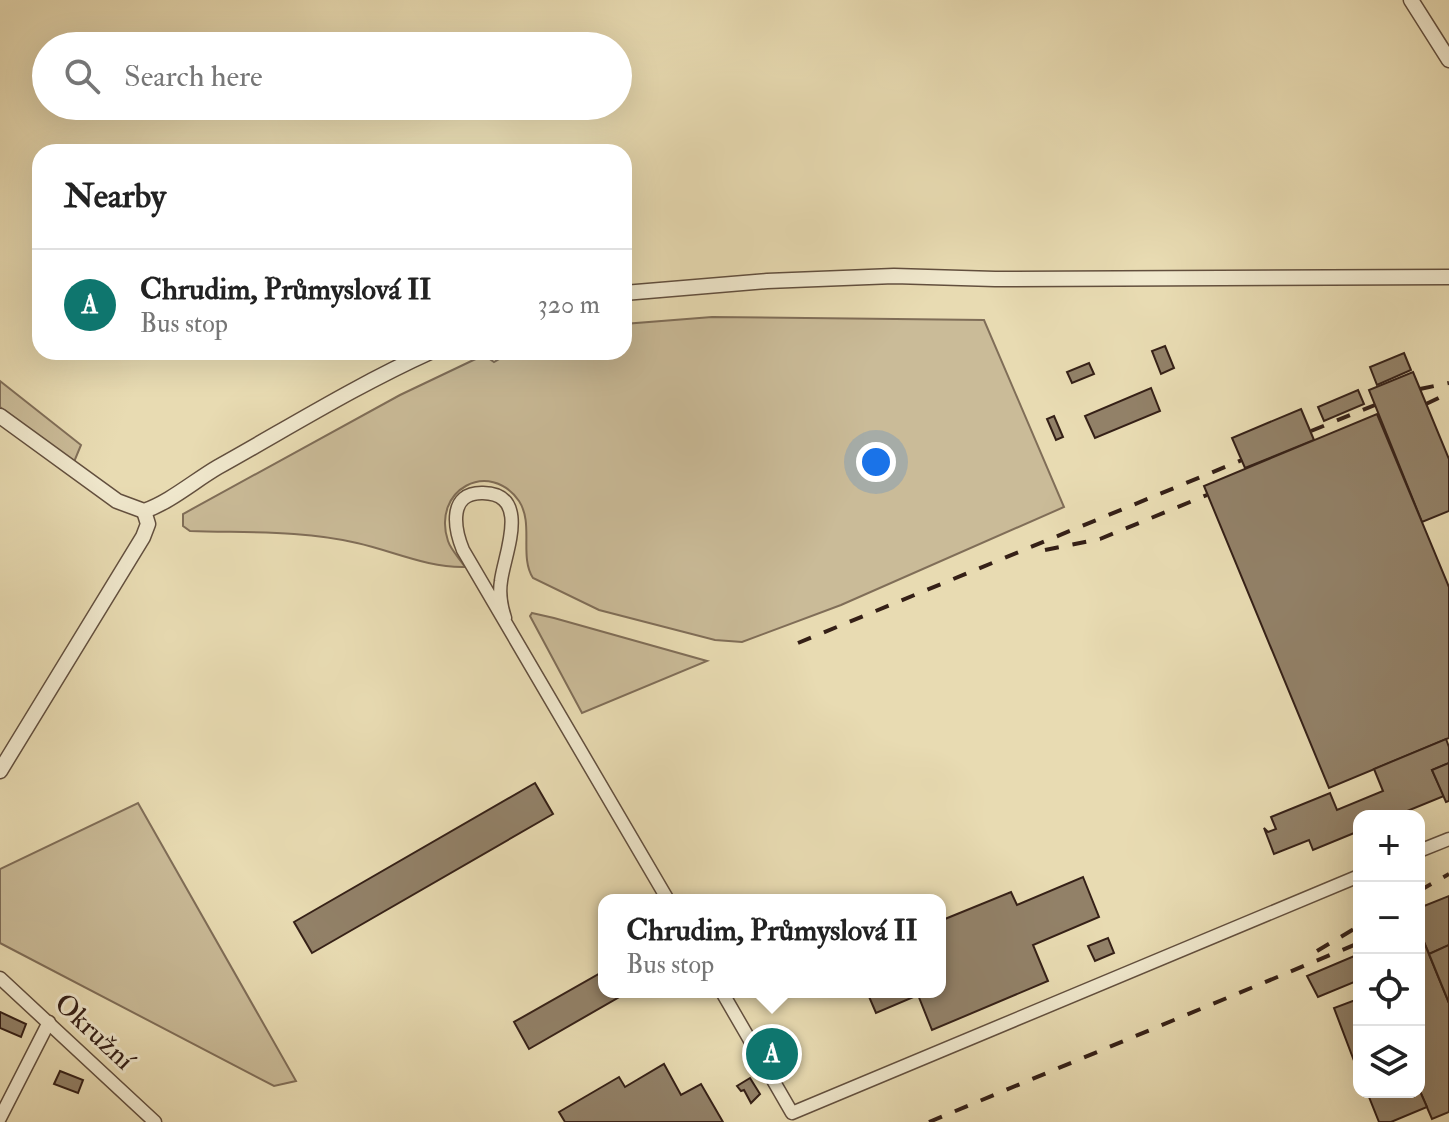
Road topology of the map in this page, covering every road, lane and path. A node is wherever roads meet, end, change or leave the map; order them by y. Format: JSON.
{"nodes":[{"id":1,"x":1411,"y":0,"type":"edge"},
{"id":2,"x":1449,"y":60,"type":"edge"},
{"id":3,"x":1449,"y":277,"type":"edge"},
{"id":4,"x":632,"y":292,"type":"edge"},
{"id":5,"x":413,"y":360,"type":"edge"},
{"id":6,"x":0,"y":416,"type":"edge"},
{"id":7,"x":144,"y":511,"type":"junction"},
{"id":8,"x":505,"y":618,"type":"junction"},
{"id":9,"x":0,"y":771,"type":"edge"},
{"id":10,"x":1449,"y":839,"type":"edge"},
{"id":11,"x":1425,"y":849,"type":"edge"},
{"id":12,"x":1353,"y":879,"type":"edge"},
{"id":13,"x":665,"y":894,"type":"edge"},
{"id":14,"x":0,"y":978,"type":"edge"},
{"id":15,"x":725,"y":998,"type":"edge"},
{"id":16,"x":49,"y":1022,"type":"junction"},
{"id":17,"x":0,"y":1118,"type":"edge"},
{"id":18,"x":795,"y":1118,"type":"edge"},
{"id":19,"x":155,"y":1122,"type":"edge"}],
"edges":[{"from":1,"to":2,"type":"street"},
{"from":3,"to":4,"type":"street"},
{"from":5,"to":7,"type":"street"},
{"from":6,"to":7,"type":"street"},
{"from":7,"to":9,"type":"street"},
{"from":8,"to":8,"type":"street"},
{"from":8,"to":13,"type":"street"},
{"from":10,"to":11,"type":"street"},
{"from":12,"to":18,"type":"street"},
{"from":14,"to":16,"type":"street","name":"Okružní"},
{"from":15,"to":18,"type":"street"},
{"from":16,"to":17,"type":"street"},
{"from":16,"to":19,"type":"street","name":"Okružní"}]}
